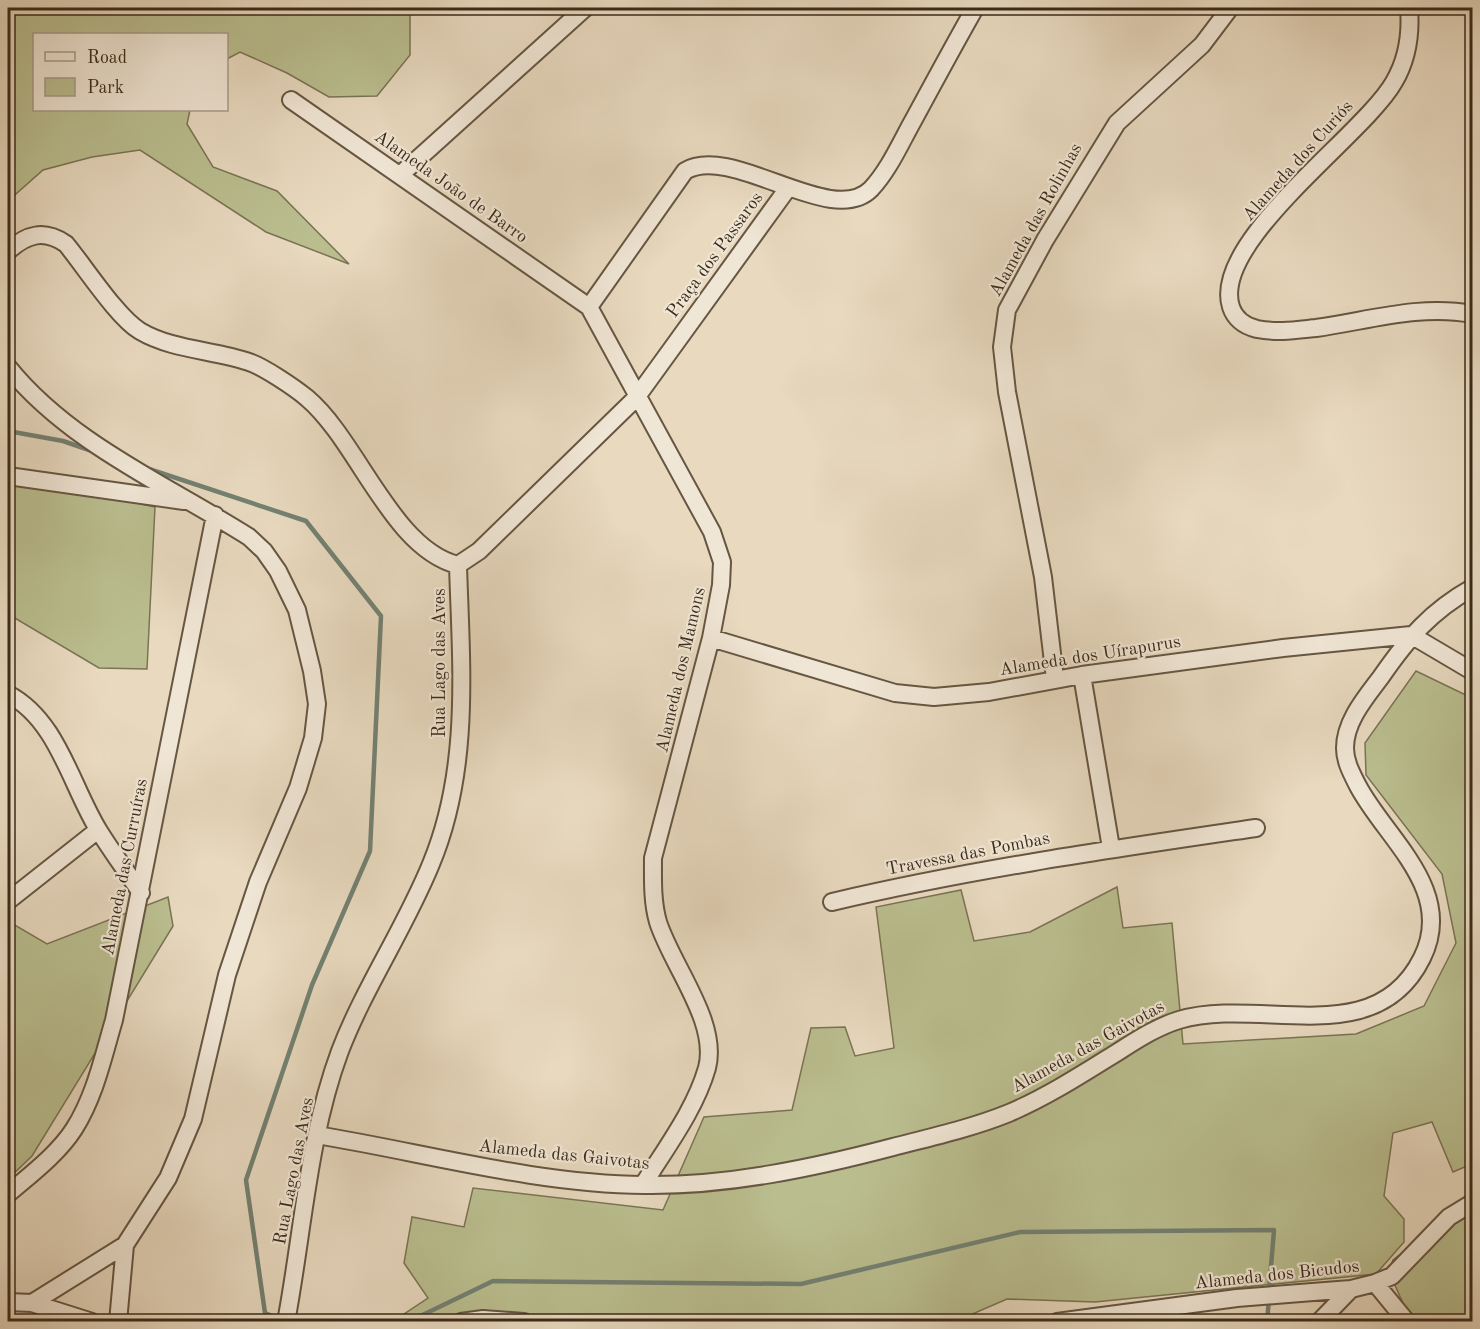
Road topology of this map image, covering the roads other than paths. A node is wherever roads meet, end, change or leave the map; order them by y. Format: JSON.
{"nodes":[{"id":1,"x":585,"y":8,"type":"edge"},
{"id":2,"x":975,"y":8,"type":"edge"},
{"id":3,"x":1230,"y":8,"type":"edge"},
{"id":4,"x":1409,"y":8,"type":"edge"},
{"id":5,"x":291,"y":100,"type":"dead end"},
{"id":6,"x":400,"y":175,"type":"junction"},
{"id":7,"x":788,"y":188,"type":"junction"},
{"id":8,"x":8,"y":251,"type":"edge"},
{"id":9,"x":589,"y":307,"type":"junction"},
{"id":10,"x":1473,"y":314,"type":"edge"},
{"id":11,"x":8,"y":367,"type":"edge"},
{"id":12,"x":636,"y":398,"type":"junction"},
{"id":13,"x":8,"y":476,"type":"edge"},
{"id":14,"x":191,"y":502,"type":"junction"},
{"id":15,"x":215,"y":515,"type":"junction"},
{"id":16,"x":459,"y":565,"type":"junction"},
{"id":17,"x":1473,"y":588,"type":"edge"},
{"id":18,"x":1411,"y":635,"type":"junction"},
{"id":19,"x":711,"y":638,"type":"junction"},
{"id":20,"x":1473,"y":671,"type":"edge"},
{"id":21,"x":1082,"y":675,"type":"junction"},
{"id":22,"x":1055,"y":679,"type":"junction"},
{"id":23,"x":8,"y":694,"type":"edge"},
{"id":24,"x":1256,"y":828,"type":"dead end"},
{"id":25,"x":98,"y":830,"type":"junction"},
{"id":26,"x":1111,"y":848,"type":"junction"},
{"id":27,"x":141,"y":893,"type":"junction"},
{"id":28,"x":8,"y":901,"type":"edge"},
{"id":29,"x":832,"y":902,"type":"dead end"},
{"id":30,"x":317,"y":1135,"type":"junction"},
{"id":31,"x":643,"y":1185,"type":"junction"},
{"id":32,"x":8,"y":1194,"type":"edge"},
{"id":33,"x":1473,"y":1203,"type":"edge"},
{"id":34,"x":124,"y":1245,"type":"junction"},
{"id":35,"x":1375,"y":1283,"type":"junction"},
{"id":36,"x":1351,"y":1288,"type":"junction"},
{"id":37,"x":8,"y":1302,"type":"edge"},
{"id":38,"x":32,"y":1303,"type":"junction"},
{"id":39,"x":92,"y":1322,"type":"edge"},
{"id":40,"x":118,"y":1322,"type":"edge"},
{"id":41,"x":286,"y":1322,"type":"edge"},
{"id":42,"x":461,"y":1322,"type":"edge"},
{"id":43,"x":524,"y":1322,"type":"edge"},
{"id":44,"x":1057,"y":1322,"type":"edge"},
{"id":45,"x":1319,"y":1322,"type":"edge"},
{"id":46,"x":1407,"y":1322,"type":"edge"}],
"edges":[{"from":1,"to":6,"type":"street"},
{"from":2,"to":7,"type":"street"},
{"from":3,"to":22,"type":"street","name":"Alameda das Rolinhas"},
{"from":4,"to":10,"type":"street","name":"Alameda dos Curiós"},
{"from":5,"to":6,"type":"street","name":"Alameda João de Barro"},
{"from":6,"to":9,"type":"street","name":"Alameda João de Barro"},
{"from":7,"to":9,"type":"street","name":"Praça dos Passaros"},
{"from":7,"to":12,"type":"street","name":"Praça dos Passaros"},
{"from":8,"to":16,"type":"street","name":"Rua Lago das Aves"},
{"from":9,"to":12,"type":"street"},
{"from":11,"to":14,"type":"street"},
{"from":12,"to":16,"type":"street"},
{"from":12,"to":19,"type":"street","name":"Alameda dos Mamons"},
{"from":13,"to":14,"type":"street"},
{"from":14,"to":15,"type":"street"},
{"from":15,"to":27,"type":"street","name":"Alameda das Curruíras"},
{"from":15,"to":34,"type":"street"},
{"from":16,"to":30,"type":"street","name":"Rua Lago das Aves"},
{"from":17,"to":18,"type":"street","name":"Alameda das Gaivotas"},
{"from":18,"to":20,"type":"street"},
{"from":18,"to":21,"type":"street","name":"Alameda dos Uírapurus"},
{"from":18,"to":31,"type":"street","name":"Alameda das Gaivotas"},
{"from":19,"to":22,"type":"street","name":"Alameda dos Uírapurus"},
{"from":19,"to":31,"type":"street","name":"Alameda dos Mamons"},
{"from":21,"to":22,"type":"street","name":"Alameda dos Uírapurus"},
{"from":21,"to":26,"type":"street"},
{"from":23,"to":25,"type":"street"},
{"from":24,"to":26,"type":"street","name":"Travessa das Pombas"},
{"from":25,"to":27,"type":"street"},
{"from":25,"to":28,"type":"street"},
{"from":26,"to":29,"type":"street","name":"Travessa das Pombas"},
{"from":27,"to":32,"type":"street","name":"Alameda das Curruíras"},
{"from":30,"to":31,"type":"street","name":"Alameda das Gaivotas"},
{"from":30,"to":41,"type":"street","name":"Rua Lago das Aves"},
{"from":33,"to":35,"type":"street","name":"Alameda dos Bicudos"},
{"from":34,"to":38,"type":"street"},
{"from":34,"to":40,"type":"street"},
{"from":35,"to":36,"type":"street","name":"Alameda dos Bicudos"},
{"from":35,"to":46,"type":"street"},
{"from":36,"to":44,"type":"street","name":"Alameda dos Bicudos"},
{"from":36,"to":45,"type":"street"},
{"from":37,"to":38,"type":"street"},
{"from":38,"to":39,"type":"street"},
{"from":42,"to":43,"type":"street"}]}
